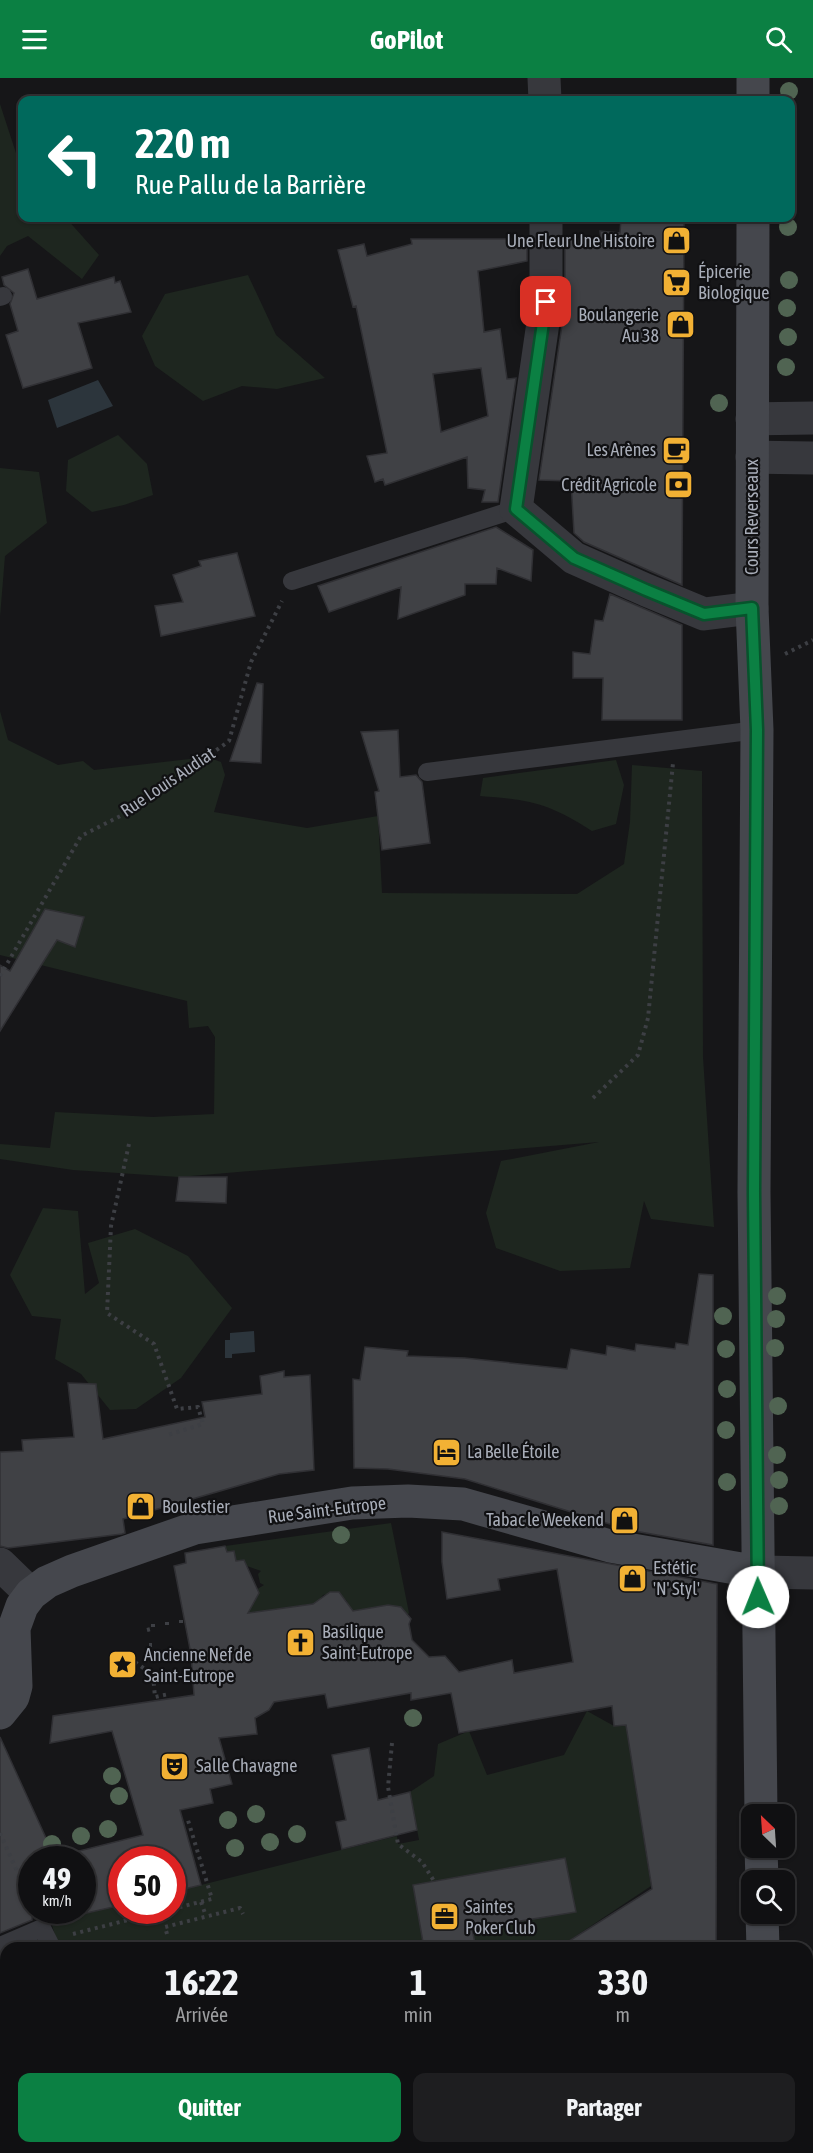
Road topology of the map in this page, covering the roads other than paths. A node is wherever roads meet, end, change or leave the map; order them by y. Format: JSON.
{"nodes":[{"id":1,"x":544,"y":78,"type":"edge"},
{"id":2,"x":753,"y":78,"type":"edge"},
{"id":3,"x":545,"y":96,"type":"edge"},
{"id":4,"x":753,"y":96,"type":"edge"},
{"id":5,"x":546,"y":222,"type":"edge"},
{"id":6,"x":753,"y":222,"type":"edge"},
{"id":7,"x":813,"y":418,"type":"edge"},
{"id":8,"x":752,"y":419,"type":"junction"},
{"id":9,"x":752,"y":457,"type":"junction"},
{"id":10,"x":813,"y":458,"type":"edge"},
{"id":11,"x":516,"y":509,"type":"junction"},
{"id":12,"x":292,"y":581,"type":"road end"},
{"id":13,"x":752,"y":608,"type":"junction"},
{"id":14,"x":757,"y":730,"type":"junction"},
{"id":15,"x":427,"y":772,"type":"dead end"},
{"id":16,"x":0,"y":1564,"type":"edge"},
{"id":17,"x":758,"y":1572,"type":"junction"},
{"id":18,"x":813,"y":1574,"type":"edge"},
{"id":19,"x":31,"y":1594,"type":"junction"},
{"id":20,"x":0,"y":1713,"type":"edge"},
{"id":21,"x":761,"y":1804,"type":"edge"},
{"id":22,"x":762,"y":1924,"type":"edge"},
{"id":23,"x":9,"y":1942,"type":"edge"},
{"id":24,"x":49,"y":1942,"type":"edge"},
{"id":25,"x":763,"y":1942,"type":"edge"}],
"edges":[{"from":1,"to":3,"type":"street"},
{"from":2,"to":4,"type":"main road"},
{"from":5,"to":11,"type":"street"},
{"from":6,"to":8,"type":"main road","name":"Cours Reverseaux"},
{"from":7,"to":8,"type":"street"},
{"from":8,"to":9,"type":"main road","name":"Cours Reverseaux"},
{"from":9,"to":10,"type":"street"},
{"from":9,"to":13,"type":"main road","name":"Cours Reverseaux"},
{"from":11,"to":12,"type":"lane"},
{"from":11,"to":13,"type":"street"},
{"from":13,"to":14,"type":"main road","name":"Cours Reverseaux"},
{"from":14,"to":15,"type":"lane"},
{"from":14,"to":17,"type":"main road","name":"Cours Reverseaux"},
{"from":16,"to":19,"type":"street"},
{"from":17,"to":18,"type":"street"},
{"from":17,"to":19,"type":"main road","name":"Rue Saint-Eutrope"},
{"from":17,"to":21,"type":"main road","name":"Cours Reverseaux"},
{"from":19,"to":20,"type":"main road","name":"Rue Saint-Eutrope"},
{"from":22,"to":25,"type":"main road"},
{"from":23,"to":24,"type":"lane"}]}
